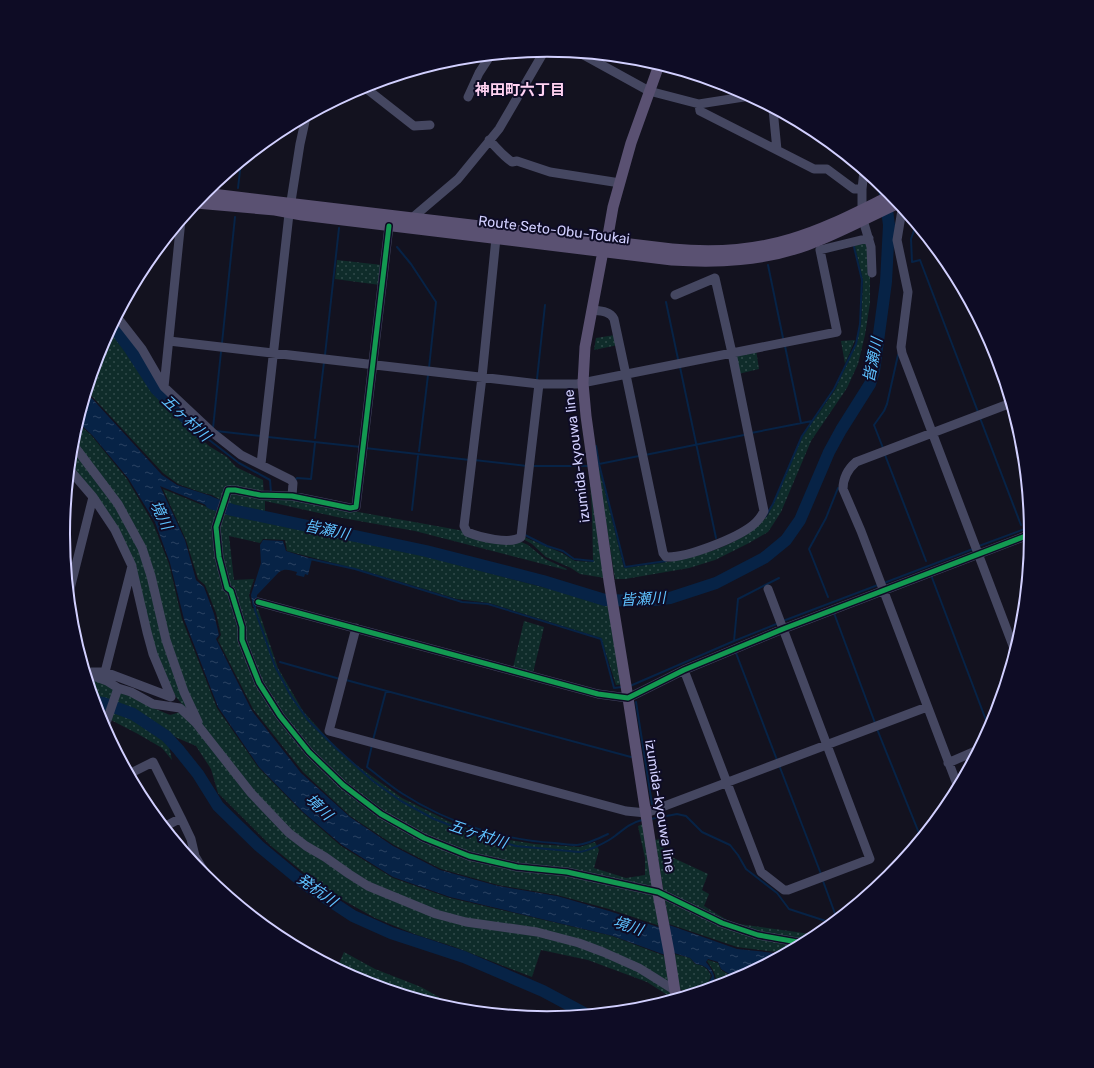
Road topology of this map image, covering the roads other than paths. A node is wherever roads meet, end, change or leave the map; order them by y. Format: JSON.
{"nodes":[{"id":1,"x":541,"y":57,"type":"edge"},
{"id":2,"x":592,"y":59,"type":"edge"},
{"id":3,"x":487,"y":61,"type":"edge"},
{"id":4,"x":657,"y":70,"type":"edge"},
{"id":5,"x":649,"y":90,"type":"junction"},
{"id":6,"x":369,"y":91,"type":"edge"},
{"id":7,"x":468,"y":97,"type":"dead end"},
{"id":8,"x":740,"y":98,"type":"edge"},
{"id":9,"x":699,"y":104,"type":"junction"},
{"id":10,"x":774,"y":114,"type":"edge"},
{"id":11,"x":305,"y":124,"type":"edge"},
{"id":12,"x":430,"y":125,"type":"dead end"},
{"id":13,"x":489,"y":140,"type":"junction"},
{"id":14,"x":777,"y":150,"type":"junction"},
{"id":15,"x":863,"y":176,"type":"edge"},
{"id":16,"x":620,"y":183,"type":"junction"},
{"id":17,"x":862,"y":189,"type":"junction"},
{"id":18,"x":212,"y":195,"type":"edge"},
{"id":19,"x":886,"y":199,"type":"edge"},
{"id":20,"x":203,"y":204,"type":"edge"},
{"id":21,"x":892,"y":205,"type":"edge"},
{"id":22,"x":290,"y":209,"type":"junction"},
{"id":23,"x":864,"y":214,"type":"junction"},
{"id":24,"x":901,"y":214,"type":"edge"},
{"id":25,"x":411,"y":219,"type":"junction"},
{"id":26,"x":389,"y":226,"type":"junction"},
{"id":27,"x":181,"y":228,"type":"edge"},
{"id":28,"x":496,"y":238,"type":"junction"},
{"id":29,"x":869,"y":238,"type":"junction"},
{"id":30,"x":605,"y":246,"type":"junction"},
{"id":31,"x":872,"y":273,"type":"dead end"},
{"id":32,"x":675,"y":295,"type":"dead end"},
{"id":33,"x":592,"y":310,"type":"junction"},
{"id":34,"x":120,"y":321,"type":"edge"},
{"id":35,"x":169,"y":341,"type":"junction"},
{"id":36,"x":274,"y":353,"type":"junction"},
{"id":37,"x":732,"y":353,"type":"junction"},
{"id":38,"x":373,"y":365,"type":"junction"},
{"id":39,"x":626,"y":375,"type":"junction"},
{"id":40,"x":482,"y":378,"type":"junction"},
{"id":41,"x":583,"y":383,"type":"junction"},
{"id":42,"x":539,"y":384,"type":"junction"},
{"id":43,"x":164,"y":387,"type":"junction"},
{"id":44,"x":1006,"y":405,"type":"edge"},
{"id":45,"x":931,"y":433,"type":"junction"},
{"id":46,"x":78,"y":450,"type":"edge"},
{"id":47,"x":261,"y":464,"type":"junction"},
{"id":48,"x":74,"y":473,"type":"edge"},
{"id":49,"x":292,"y":496,"type":"junction"},
{"id":50,"x":93,"y":497,"type":"junction"},
{"id":51,"x":1024,"y":536,"type":"edge"},
{"id":52,"x":976,"y":550,"type":"junction"},
{"id":53,"x":132,"y":566,"type":"junction"},
{"id":54,"x":72,"y":579,"type":"edge"},
{"id":55,"x":882,"y":586,"type":"junction"},
{"id":56,"x":768,"y":589,"type":"dead end"},
{"id":57,"x":258,"y":602,"type":"dead end"},
{"id":58,"x":781,"y":624,"type":"junction"},
{"id":59,"x":356,"y":628,"type":"junction"},
{"id":60,"x":1012,"y":642,"type":"edge"},
{"id":61,"x":684,"y":670,"type":"junction"},
{"id":62,"x":105,"y":672,"type":"junction"},
{"id":63,"x":91,"y":673,"type":"edge"},
{"id":64,"x":91,"y":675,"type":"edge"},
{"id":65,"x":118,"y":688,"type":"junction"},
{"id":66,"x":171,"y":696,"type":"junction"},
{"id":67,"x":628,"y":696,"type":"junction"},
{"id":68,"x":927,"y":707,"type":"junction"},
{"id":69,"x":180,"y":708,"type":"junction"},
{"id":70,"x":108,"y":720,"type":"edge"},
{"id":71,"x":202,"y":731,"type":"junction"},
{"id":72,"x":827,"y":744,"type":"junction"},
{"id":73,"x":971,"y":753,"type":"edge"},
{"id":74,"x":948,"y":763,"type":"junction"},
{"id":75,"x":134,"y":772,"type":"edge"},
{"id":76,"x":955,"y":781,"type":"edge"},
{"id":77,"x":727,"y":782,"type":"junction"},
{"id":78,"x":646,"y":814,"type":"junction"},
{"id":79,"x":181,"y":818,"type":"junction"},
{"id":80,"x":169,"y":824,"type":"edge"},
{"id":81,"x":197,"y":858,"type":"edge"},
{"id":82,"x":659,"y":895,"type":"junction"},
{"id":83,"x":794,"y":941,"type":"edge"},
{"id":84,"x":676,"y":993,"type":"edge"},
{"id":85,"x":674,"y":994,"type":"edge"}],
"edges":[{"from":1,"to":13,"type":"street"},
{"from":2,"to":5,"type":"street"},
{"from":3,"to":7,"type":"street"},
{"from":4,"to":5,"type":"main road","name":"izumida-kyouwa line"},
{"from":5,"to":9,"type":"street"},
{"from":5,"to":16,"type":"main road","name":"izumida-kyouwa line"},
{"from":6,"to":12,"type":"street"},
{"from":8,"to":9,"type":"street"},
{"from":9,"to":14,"type":"street"},
{"from":10,"to":14,"type":"street"},
{"from":11,"to":22,"type":"street"},
{"from":13,"to":16,"type":"street"},
{"from":13,"to":25,"type":"street"},
{"from":14,"to":17,"type":"street"},
{"from":15,"to":17,"type":"street"},
{"from":16,"to":30,"type":"main road","name":"izumida-kyouwa line"},
{"from":17,"to":23,"type":"street"},
{"from":18,"to":22,"type":"main road","name":"Route Seto-Obu-Toukai"},
{"from":19,"to":23,"type":"main road","name":"Route Seto-Obu-Toukai"},
{"from":20,"to":22,"type":"main road","name":"Route Seto-Obu-Toukai"},
{"from":21,"to":23,"type":"main road","name":"Route Seto-Obu-Toukai"},
{"from":22,"to":25,"type":"main road","name":"Route Seto-Obu-Toukai"},
{"from":22,"to":26,"type":"main road","name":"Route Seto-Obu-Toukai"},
{"from":22,"to":36,"type":"street"},
{"from":23,"to":29,"type":"street"},
{"from":23,"to":30,"type":"main road","name":"Route Seto-Obu-Toukai"},
{"from":24,"to":45,"type":"street"},
{"from":25,"to":30,"type":"main road","name":"Route Seto-Obu-Toukai"},
{"from":26,"to":28,"type":"main road","name":"Route Seto-Obu-Toukai"},
{"from":26,"to":38,"type":"street"},
{"from":27,"to":35,"type":"street"},
{"from":28,"to":30,"type":"main road","name":"Route Seto-Obu-Toukai"},
{"from":28,"to":40,"type":"street"},
{"from":29,"to":31,"type":"street"},
{"from":29,"to":37,"type":"street"},
{"from":30,"to":33,"type":"main road","name":"izumida-kyouwa line"},
{"from":32,"to":37,"type":"street"},
{"from":33,"to":39,"type":"street"},
{"from":33,"to":41,"type":"main road","name":"izumida-kyouwa line"},
{"from":34,"to":43,"type":"street"},
{"from":35,"to":36,"type":"street"},
{"from":35,"to":43,"type":"street"},
{"from":36,"to":38,"type":"street"},
{"from":36,"to":47,"type":"street"},
{"from":37,"to":39,"type":"street"},
{"from":37,"to":39,"type":"street"},
{"from":38,"to":40,"type":"street"},
{"from":38,"to":49,"type":"street"},
{"from":39,"to":41,"type":"street"},
{"from":40,"to":42,"type":"street"},
{"from":40,"to":42,"type":"street"},
{"from":41,"to":42,"type":"street"},
{"from":41,"to":67,"type":"main road","name":"izumida-kyouwa line"},
{"from":43,"to":47,"type":"street"},
{"from":44,"to":45,"type":"street"},
{"from":45,"to":52,"type":"street"},
{"from":45,"to":55,"type":"street"},
{"from":46,"to":71,"type":"street"},
{"from":47,"to":49,"type":"street"},
{"from":48,"to":50,"type":"street"},
{"from":49,"to":82,"type":"street"},
{"from":50,"to":53,"type":"street"},
{"from":50,"to":54,"type":"street"},
{"from":51,"to":52,"type":"street"},
{"from":52,"to":55,"type":"street"},
{"from":52,"to":60,"type":"street"},
{"from":53,"to":62,"type":"street"},
{"from":53,"to":66,"type":"street"},
{"from":55,"to":58,"type":"street"},
{"from":55,"to":68,"type":"street"},
{"from":56,"to":58,"type":"street"},
{"from":57,"to":59,"type":"street"},
{"from":58,"to":61,"type":"street"},
{"from":58,"to":72,"type":"street"},
{"from":59,"to":67,"type":"street"},
{"from":59,"to":78,"type":"street"},
{"from":61,"to":67,"type":"street"},
{"from":61,"to":77,"type":"street"},
{"from":62,"to":63,"type":"street"},
{"from":62,"to":66,"type":"street"},
{"from":64,"to":65,"type":"street"},
{"from":65,"to":69,"type":"street"},
{"from":65,"to":70,"type":"street"},
{"from":66,"to":69,"type":"street"},
{"from":67,"to":78,"type":"main road","name":"izumida-kyouwa line"},
{"from":68,"to":72,"type":"street"},
{"from":68,"to":74,"type":"street"},
{"from":69,"to":71,"type":"street"},
{"from":71,"to":85,"type":"street"},
{"from":72,"to":77,"type":"street"},
{"from":72,"to":77,"type":"street"},
{"from":73,"to":74,"type":"street"},
{"from":74,"to":76,"type":"street"},
{"from":75,"to":79,"type":"street"},
{"from":77,"to":78,"type":"street"},
{"from":78,"to":82,"type":"main road","name":"izumida-kyouwa line"},
{"from":79,"to":80,"type":"street"},
{"from":79,"to":81,"type":"street"},
{"from":82,"to":83,"type":"street"},
{"from":82,"to":84,"type":"main road","name":"izumida-kyouwa line"}]}
